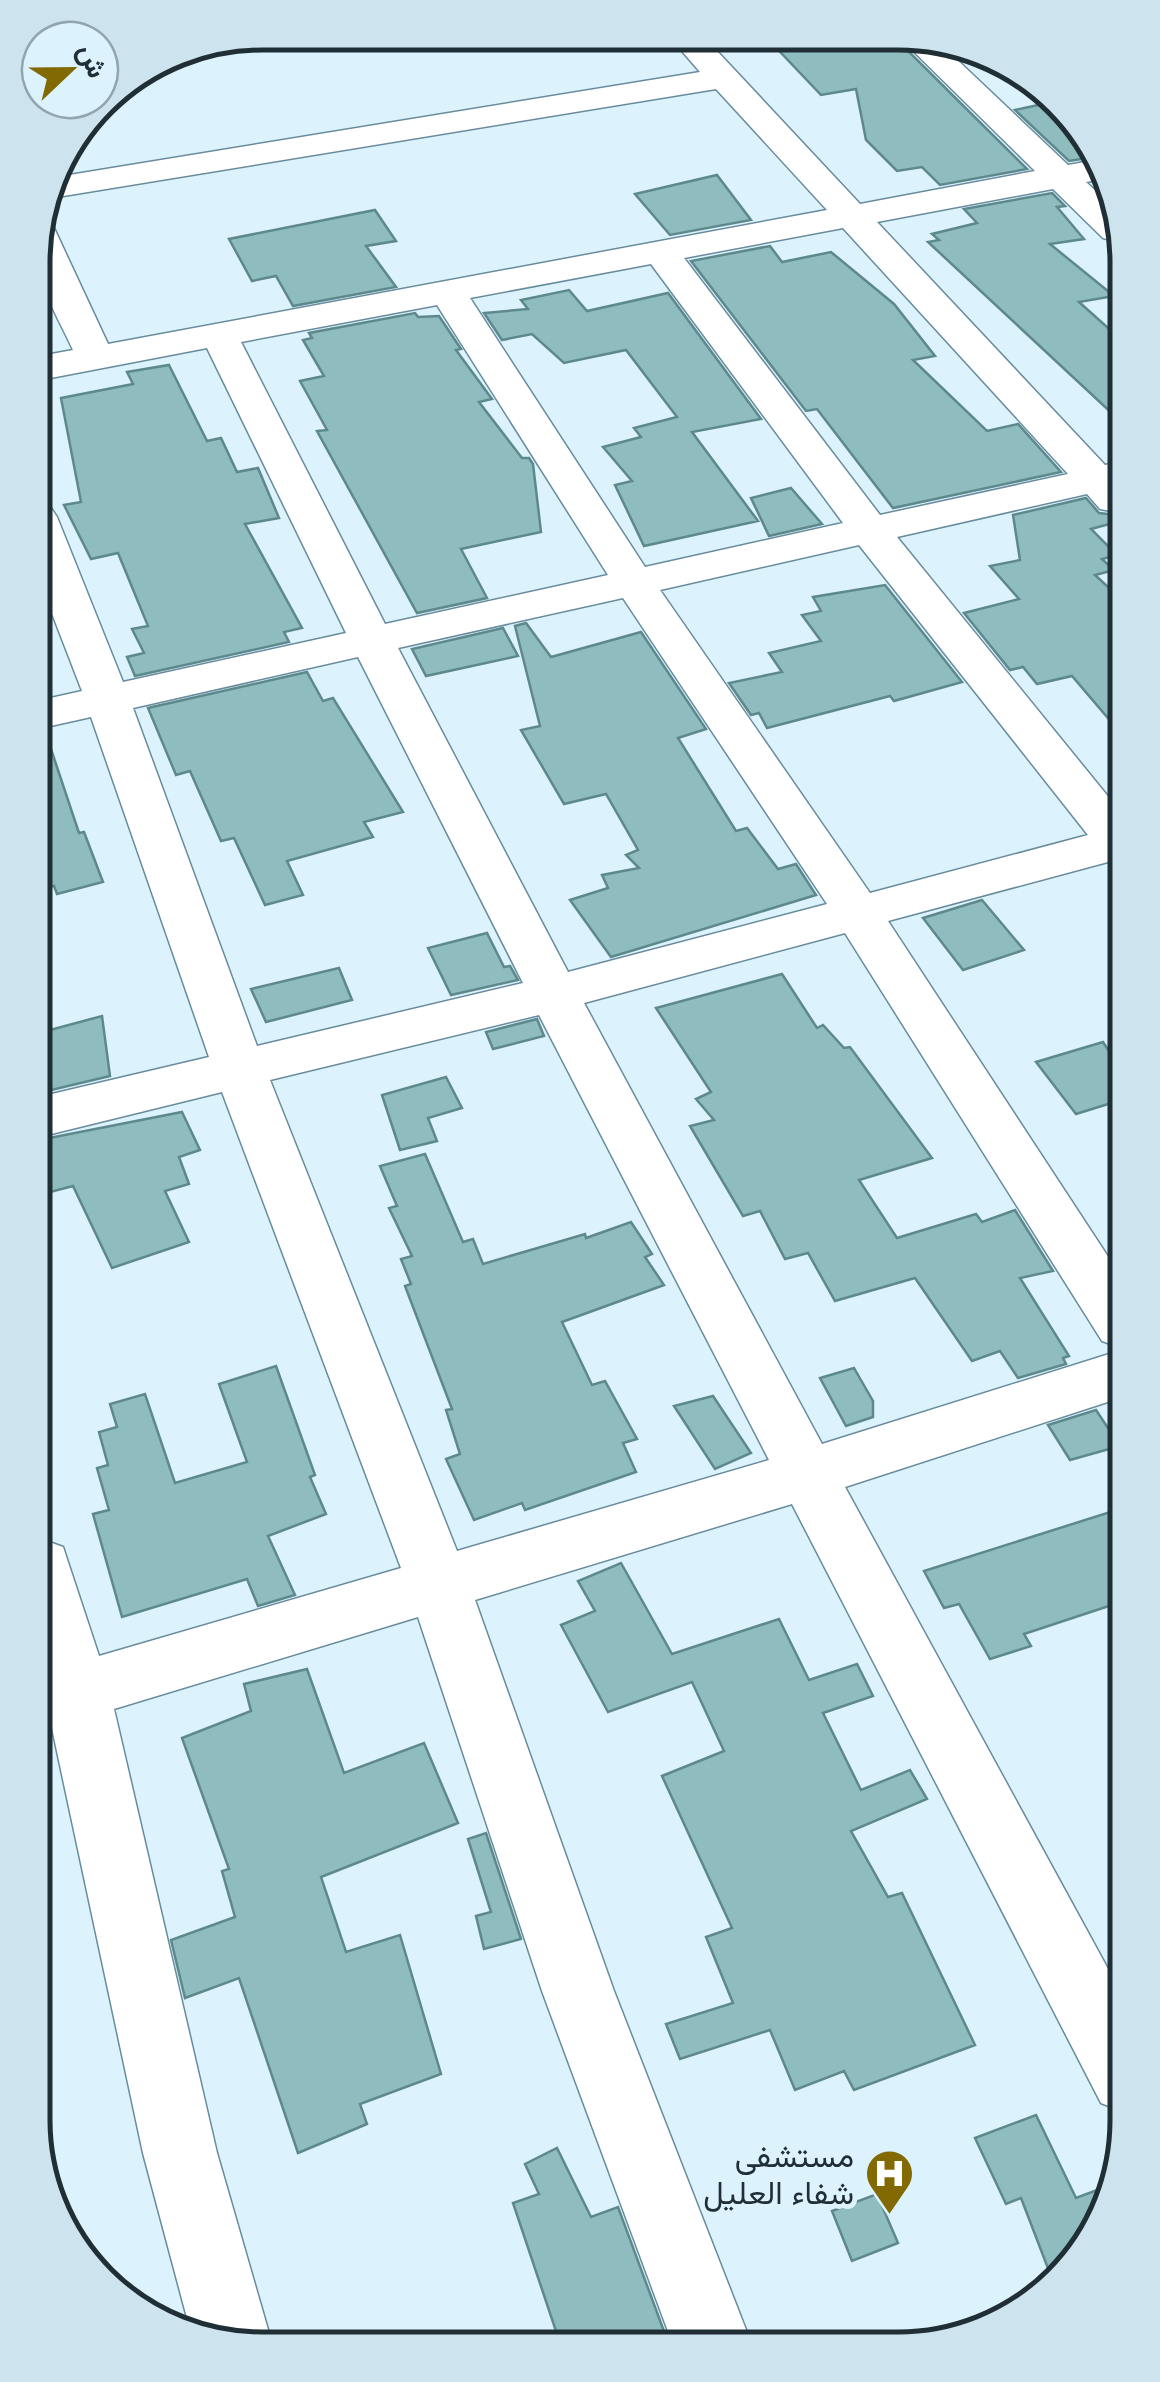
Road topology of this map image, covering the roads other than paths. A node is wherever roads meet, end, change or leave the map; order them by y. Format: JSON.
{"nodes":[{"id":1,"x":698,"y":50,"type":"edge"},
{"id":2,"x":932,"y":53,"type":"edge"},
{"id":3,"x":723,"y":78,"type":"junction"},
{"id":4,"x":1089,"y":171,"type":"edge"},
{"id":5,"x":1060,"y":176,"type":"junction"},
{"id":6,"x":64,"y":186,"type":"edge"},
{"id":7,"x":853,"y":216,"type":"junction"},
{"id":8,"x":1106,"y":220,"type":"edge"},
{"id":9,"x":661,"y":253,"type":"junction"},
{"id":10,"x":50,"y":259,"type":"edge"},
{"id":11,"x":448,"y":292,"type":"junction"},
{"id":12,"x":219,"y":335,"type":"junction"},
{"id":13,"x":95,"y":358,"type":"junction"},
{"id":14,"x":50,"y":366,"type":"edge"},
{"id":15,"x":1110,"y":486,"type":"edge"},
{"id":16,"x":872,"y":532,"type":"junction"},
{"id":17,"x":50,"y":552,"type":"edge"},
{"id":18,"x":634,"y":583,"type":"junction"},
{"id":19,"x":370,"y":642,"type":"junction"},
{"id":20,"x":108,"y":698,"type":"junction"},
{"id":21,"x":50,"y":712,"type":"edge"},
{"id":22,"x":1110,"y":831,"type":"edge"},
{"id":23,"x":1110,"y":844,"type":"edge"},
{"id":24,"x":858,"y":913,"type":"junction"},
{"id":25,"x":550,"y":994,"type":"junction"},
{"id":26,"x":239,"y":1068,"type":"junction"},
{"id":27,"x":50,"y":1114,"type":"edge"},
{"id":28,"x":1110,"y":1306,"type":"edge"},
{"id":29,"x":1110,"y":1378,"type":"edge"},
{"id":30,"x":808,"y":1474,"type":"junction"},
{"id":31,"x":438,"y":1583,"type":"junction"},
{"id":32,"x":50,"y":1628,"type":"edge"},
{"id":33,"x":60,"y":1696,"type":"edge"},
{"id":34,"x":1110,"y":2047,"type":"edge"},
{"id":35,"x":229,"y":2329,"type":"edge"},
{"id":36,"x":708,"y":2332,"type":"edge"}],
"edges":[{"from":1,"to":3,"type":"street"},
{"from":2,"to":5,"type":"street"},
{"from":3,"to":6,"type":"street"},
{"from":3,"to":7,"type":"street"},
{"from":4,"to":5,"type":"street"},
{"from":5,"to":7,"type":"street"},
{"from":5,"to":8,"type":"street"},
{"from":7,"to":9,"type":"street"},
{"from":7,"to":15,"type":"street"},
{"from":9,"to":11,"type":"street"},
{"from":9,"to":16,"type":"street"},
{"from":10,"to":13,"type":"street"},
{"from":11,"to":12,"type":"street"},
{"from":11,"to":18,"type":"street"},
{"from":12,"to":13,"type":"street"},
{"from":12,"to":19,"type":"street"},
{"from":13,"to":14,"type":"street"},
{"from":15,"to":16,"type":"street"},
{"from":16,"to":18,"type":"street"},
{"from":16,"to":22,"type":"street"},
{"from":17,"to":20,"type":"street"},
{"from":18,"to":19,"type":"street"},
{"from":18,"to":24,"type":"street"},
{"from":19,"to":20,"type":"street"},
{"from":19,"to":25,"type":"street"},
{"from":20,"to":21,"type":"street"},
{"from":20,"to":26,"type":"street"},
{"from":23,"to":24,"type":"street"},
{"from":24,"to":25,"type":"street"},
{"from":24,"to":28,"type":"street"},
{"from":25,"to":26,"type":"street"},
{"from":25,"to":30,"type":"street"},
{"from":26,"to":27,"type":"street"},
{"from":26,"to":31,"type":"street"},
{"from":29,"to":30,"type":"street"},
{"from":30,"to":31,"type":"street"},
{"from":30,"to":34,"type":"street"},
{"from":31,"to":33,"type":"street"},
{"from":31,"to":36,"type":"street"},
{"from":32,"to":33,"type":"street"},
{"from":33,"to":35,"type":"street"}]}
